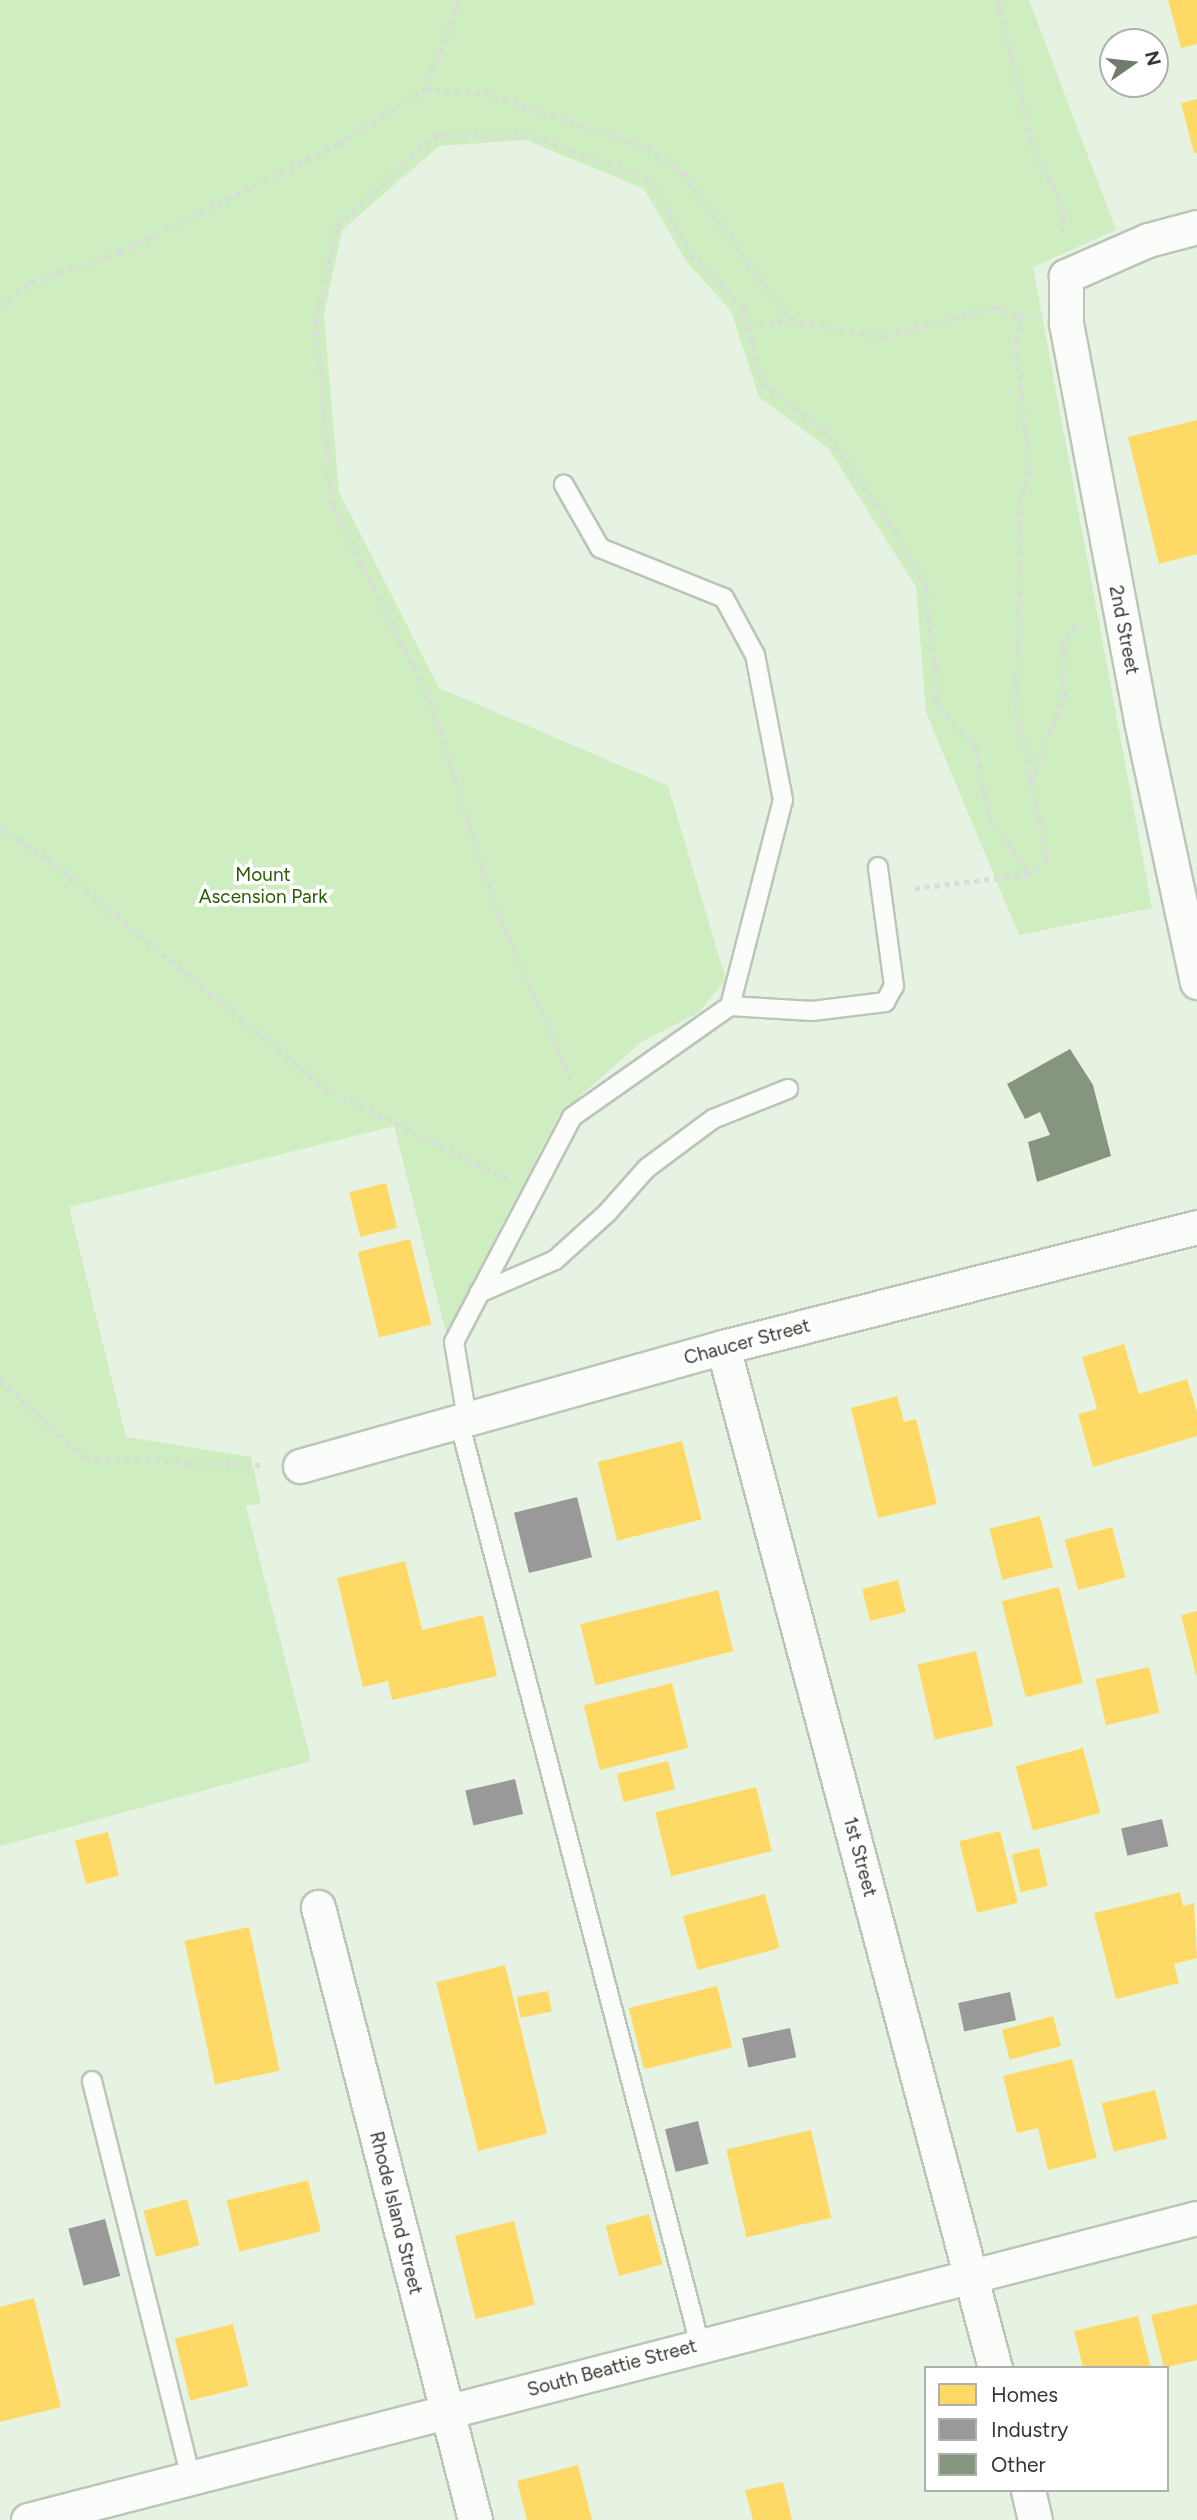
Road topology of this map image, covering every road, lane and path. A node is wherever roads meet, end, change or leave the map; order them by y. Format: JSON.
{"nodes":[{"id":1,"x":460,"y":0,"type":"edge"},
{"id":2,"x":999,"y":0,"type":"edge"},
{"id":3,"x":425,"y":90,"type":"junction"},
{"id":4,"x":1197,"y":227,"type":"edge"},
{"id":5,"x":1066,"y":276,"type":"junction"},
{"id":6,"x":0,"y":306,"type":"edge"},
{"id":7,"x":1021,"y":317,"type":"junction"},
{"id":8,"x":790,"y":320,"type":"junction"},
{"id":9,"x":750,"y":326,"type":"dead end"},
{"id":10,"x":564,"y":485,"type":"dead end"},
{"id":11,"x":1121,"y":617,"type":"junction"},
{"id":12,"x":1030,"y":784,"type":"junction"},
{"id":13,"x":0,"y":829,"type":"edge"},
{"id":14,"x":878,"y":867,"type":"dead end"},
{"id":15,"x":1029,"y":875,"type":"dead end"},
{"id":16,"x":1197,"y":982,"type":"edge"},
{"id":17,"x":730,"y":1006,"type":"junction"},
{"id":18,"x":788,"y":1089,"type":"dead end"},
{"id":19,"x":533,"y":1192,"type":"junction"},
{"id":20,"x":1197,"y":1227,"type":"edge"},
{"id":21,"x":480,"y":1293,"type":"junction"},
{"id":22,"x":723,"y":1347,"type":"junction"},
{"id":23,"x":0,"y":1380,"type":"edge"},
{"id":24,"x":463,"y":1420,"type":"junction"},
{"id":25,"x":300,"y":1466,"type":"joint"},
{"id":26,"x":318,"y":1907,"type":"dead end"},
{"id":27,"x":92,"y":2081,"type":"dead end"},
{"id":28,"x":1197,"y":2218,"type":"edge"},
{"id":29,"x":971,"y":2274,"type":"junction"},
{"id":30,"x":699,"y":2345,"type":"junction"},
{"id":31,"x":994,"y":2366,"type":"edge"},
{"id":32,"x":447,"y":2411,"type":"junction"},
{"id":33,"x":191,"y":2478,"type":"junction"},
{"id":34,"x":1028,"y":2492,"type":"edge"},
{"id":35,"x":28,"y":2520,"type":"edge"},
{"id":36,"x":475,"y":2520,"type":"edge"},
{"id":37,"x":1035,"y":2520,"type":"edge"}],
"edges":[{"from":1,"to":3,"type":"path"},
{"from":2,"to":5,"type":"path"},
{"from":3,"to":6,"type":"path"},
{"from":3,"to":8,"type":"path"},
{"from":4,"to":5,"type":"street"},
{"from":5,"to":7,"type":"path"},
{"from":5,"to":11,"type":"street","name":"2nd Street"},
{"from":7,"to":8,"type":"path"},
{"from":7,"to":12,"type":"path"},
{"from":8,"to":9,"type":"path"},
{"from":10,"to":17,"type":"lane"},
{"from":11,"to":12,"type":"path"},
{"from":11,"to":16,"type":"street","name":"2nd Street"},
{"from":12,"to":15,"type":"path"},
{"from":13,"to":19,"type":"path"},
{"from":14,"to":17,"type":"lane"},
{"from":17,"to":19,"type":"lane"},
{"from":18,"to":21,"type":"lane"},
{"from":19,"to":21,"type":"lane"},
{"from":20,"to":22,"type":"street","name":"Chaucer Street"},
{"from":21,"to":24,"type":"lane"},
{"from":22,"to":24,"type":"street","name":"Chaucer Street"},
{"from":22,"to":29,"type":"street","name":"1st Street"},
{"from":23,"to":25,"type":"path"},
{"from":24,"to":25,"type":"street","name":"Chaucer Street"},
{"from":24,"to":30,"type":"lane"},
{"from":26,"to":32,"type":"street","name":"Rhode Island Street"},
{"from":27,"to":33,"type":"lane"},
{"from":28,"to":29,"type":"street","name":"South Beattie Street"},
{"from":29,"to":30,"type":"street","name":"South Beattie Street"},
{"from":29,"to":31,"type":"street","name":"1st Street"},
{"from":30,"to":32,"type":"street","name":"South Beattie Street"},
{"from":32,"to":33,"type":"street","name":"South Beattie Street"},
{"from":32,"to":36,"type":"street","name":"Rhode Island Street"},
{"from":33,"to":35,"type":"street","name":"South Beattie Street"},
{"from":34,"to":37,"type":"street"}]}
